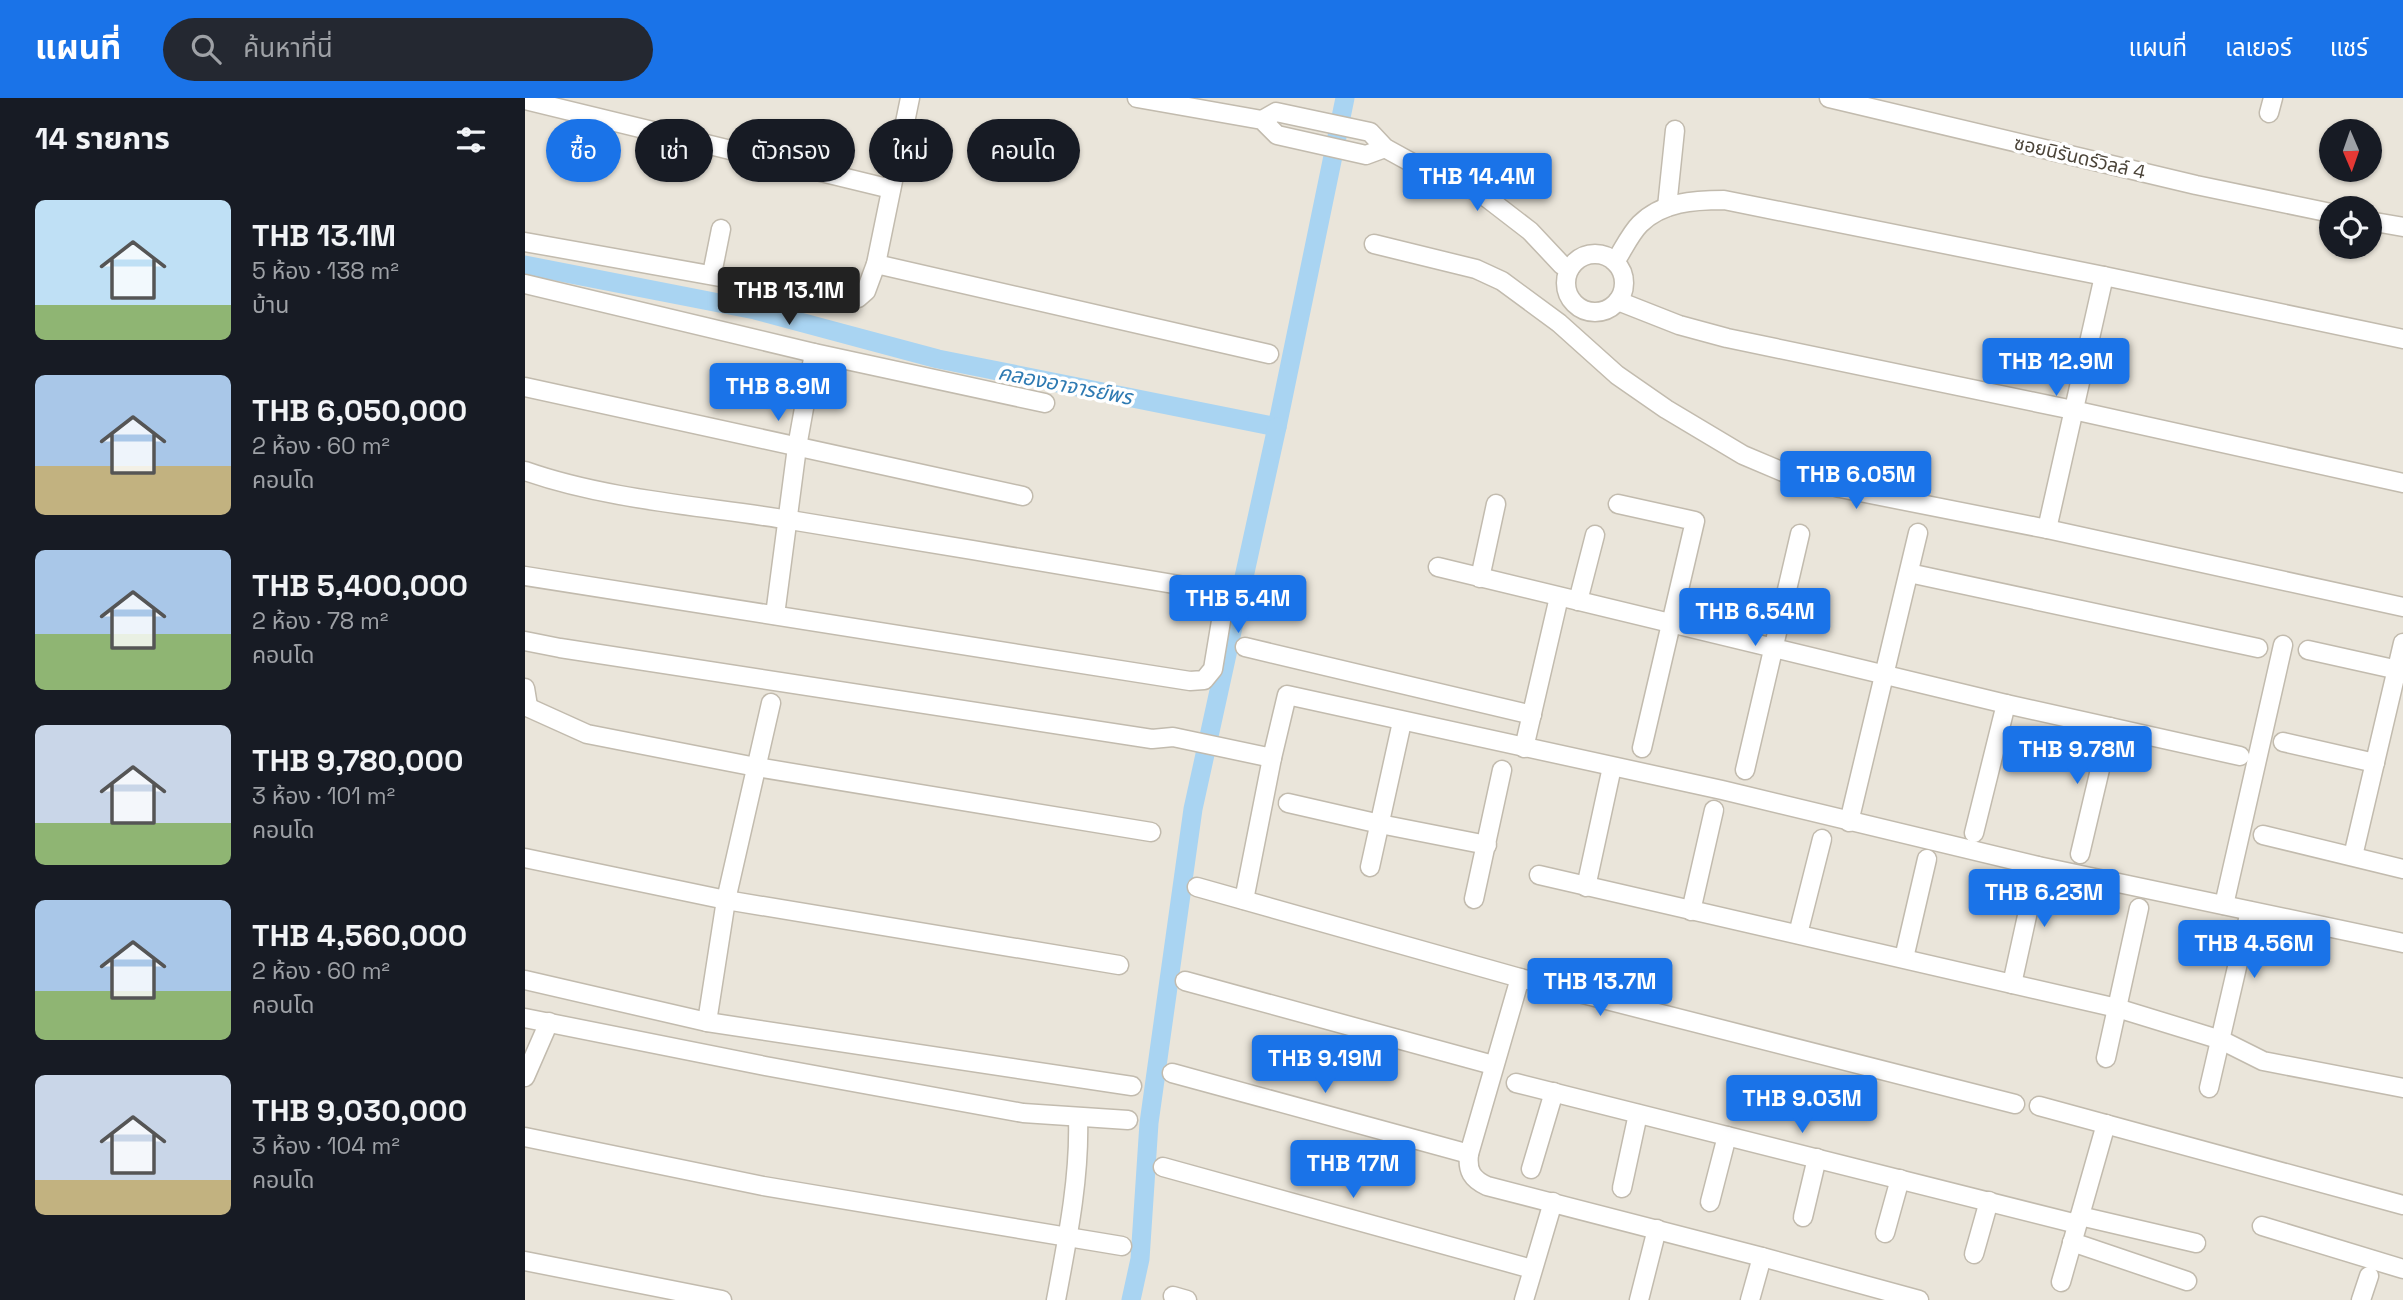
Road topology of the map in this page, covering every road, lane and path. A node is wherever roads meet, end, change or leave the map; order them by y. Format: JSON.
{"nodes":[{"id":1,"x":910,"y":98,"type":"edge"},
{"id":2,"x":1137,"y":98,"type":"edge"},
{"id":3,"x":1829,"y":98,"type":"edge"},
{"id":4,"x":525,"y":100,"type":"edge"},
{"id":5,"x":1675,"y":130,"type":"dead end"},
{"id":6,"x":891,"y":190,"type":"junction"},
{"id":7,"x":1667,"y":206,"type":"junction"},
{"id":8,"x":2319,"y":211,"type":"edge"},
{"id":9,"x":2382,"y":223,"type":"edge"},
{"id":10,"x":2403,"y":228,"type":"edge"},
{"id":11,"x":721,"y":229,"type":"dead end"},
{"id":12,"x":525,"y":242,"type":"edge"},
{"id":13,"x":1374,"y":244,"type":"dead end"},
{"id":14,"x":1615,"y":262,"type":"junction"},
{"id":15,"x":876,"y":264,"type":"junction"},
{"id":16,"x":1570,"y":268,"type":"junction"},
{"id":17,"x":712,"y":274,"type":"junction"},
{"id":18,"x":2104,"y":276,"type":"junction"},
{"id":19,"x":525,"y":284,"type":"edge"},
{"id":20,"x":1618,"y":301,"type":"junction"},
{"id":21,"x":1579,"y":307,"type":"junction"},
{"id":22,"x":1559,"y":323,"type":"junction"},
{"id":23,"x":2403,"y":339,"type":"edge"},
{"id":24,"x":814,"y":353,"type":"junction"},
{"id":25,"x":1269,"y":354,"type":"dead end"},
{"id":26,"x":525,"y":387,"type":"edge"},
{"id":27,"x":1045,"y":403,"type":"dead end"},
{"id":28,"x":2073,"y":410,"type":"junction"},
{"id":29,"x":797,"y":447,"type":"junction"},
{"id":30,"x":525,"y":471,"type":"edge"},
{"id":31,"x":2403,"y":483,"type":"edge"},
{"id":32,"x":1023,"y":496,"type":"dead end"},
{"id":33,"x":1496,"y":504,"type":"dead end"},
{"id":34,"x":1618,"y":504,"type":"dead end"},
{"id":35,"x":789,"y":520,"type":"junction"},
{"id":36,"x":2047,"y":529,"type":"junction"},
{"id":37,"x":1918,"y":533,"type":"dead end"},
{"id":38,"x":1800,"y":534,"type":"dead end"},
{"id":39,"x":1595,"y":535,"type":"dead end"},
{"id":40,"x":1439,"y":567,"type":"dead end"},
{"id":41,"x":1909,"y":573,"type":"junction"},
{"id":42,"x":525,"y":576,"type":"edge"},
{"id":43,"x":1479,"y":578,"type":"junction"},
{"id":44,"x":1559,"y":597,"type":"junction"},
{"id":45,"x":1578,"y":601,"type":"junction"},
{"id":46,"x":2403,"y":607,"type":"edge"},
{"id":47,"x":775,"y":615,"type":"junction"},
{"id":48,"x":1672,"y":624,"type":"junction"},
{"id":49,"x":525,"y":641,"type":"edge"},
{"id":50,"x":2403,"y":643,"type":"edge"},
{"id":51,"x":2283,"y":645,"type":"dead end"},
{"id":52,"x":1245,"y":647,"type":"dead end"},
{"id":53,"x":2257,"y":648,"type":"dead end"},
{"id":54,"x":1775,"y":649,"type":"junction"},
{"id":55,"x":2308,"y":650,"type":"dead end"},
{"id":56,"x":2397,"y":670,"type":"junction"},
{"id":57,"x":1884,"y":674,"type":"junction"},
{"id":58,"x":526,"y":700,"type":"edge"},
{"id":59,"x":771,"y":703,"type":"dead end"},
{"id":60,"x":2006,"y":704,"type":"junction"},
{"id":61,"x":1532,"y":715,"type":"junction"},
{"id":62,"x":1402,"y":722,"type":"junction"},
{"id":63,"x":2111,"y":727,"type":"junction"},
{"id":64,"x":2283,"y":742,"type":"dead end"},
{"id":65,"x":1524,"y":748,"type":"junction"},
{"id":66,"x":1642,"y":748,"type":"dead end"},
{"id":67,"x":2239,"y":756,"type":"dead end"},
{"id":68,"x":1272,"y":758,"type":"junction"},
{"id":69,"x":2375,"y":763,"type":"junction"},
{"id":70,"x":756,"y":767,"type":"junction"},
{"id":71,"x":1612,"y":767,"type":"junction"},
{"id":72,"x":1502,"y":770,"type":"dead end"},
{"id":73,"x":1745,"y":770,"type":"dead end"},
{"id":74,"x":1288,"y":803,"type":"dead end"},
{"id":75,"x":1714,"y":810,"type":"dead end"},
{"id":76,"x":1849,"y":822,"type":"junction"},
{"id":77,"x":1380,"y":824,"type":"junction"},
{"id":78,"x":1151,"y":832,"type":"dead end"},
{"id":79,"x":1974,"y":832,"type":"dead end"},
{"id":80,"x":2263,"y":835,"type":"dead end"},
{"id":81,"x":1822,"y":839,"type":"dead end"},
{"id":82,"x":1487,"y":845,"type":"junction"},
{"id":83,"x":2080,"y":854,"type":"dead end"},
{"id":84,"x":2353,"y":856,"type":"junction"},
{"id":85,"x":525,"y":858,"type":"edge"},
{"id":86,"x":1927,"y":859,"type":"dead end"},
{"id":87,"x":2038,"y":866,"type":"junction"},
{"id":88,"x":1370,"y":867,"type":"dead end"},
{"id":89,"x":2403,"y":869,"type":"edge"},
{"id":90,"x":1539,"y":875,"type":"dead end"},
{"id":91,"x":1197,"y":887,"type":"dead end"},
{"id":92,"x":1586,"y":887,"type":"junction"},
{"id":93,"x":726,"y":900,"type":"junction"},
{"id":94,"x":1244,"y":900,"type":"junction"},
{"id":95,"x":1474,"y":900,"type":"dead end"},
{"id":96,"x":2224,"y":905,"type":"junction"},
{"id":97,"x":2139,"y":908,"type":"dead end"},
{"id":98,"x":1691,"y":911,"type":"junction"},
{"id":99,"x":2250,"y":911,"type":"junction"},
{"id":100,"x":1798,"y":934,"type":"junction"},
{"id":101,"x":2403,"y":943,"type":"edge"},
{"id":102,"x":1904,"y":958,"type":"junction"},
{"id":103,"x":1119,"y":965,"type":"dead end"},
{"id":104,"x":1520,"y":978,"type":"junction"},
{"id":105,"x":525,"y":980,"type":"edge"},
{"id":106,"x":1185,"y":981,"type":"dead end"},
{"id":107,"x":2012,"y":984,"type":"junction"},
{"id":108,"x":2116,"y":1008,"type":"junction"},
{"id":109,"x":525,"y":1018,"type":"edge"},
{"id":110,"x":549,"y":1022,"type":"junction"},
{"id":111,"x":707,"y":1022,"type":"junction"},
{"id":112,"x":2221,"y":1040,"type":"junction"},
{"id":113,"x":2106,"y":1058,"type":"dead end"},
{"id":114,"x":1493,"y":1065,"type":"junction"},
{"id":115,"x":1172,"y":1073,"type":"dead end"},
{"id":116,"x":525,"y":1077,"type":"edge"},
{"id":117,"x":1516,"y":1083,"type":"dead end"},
{"id":118,"x":1132,"y":1086,"type":"dead end"},
{"id":119,"x":2209,"y":1088,"type":"dead end"},
{"id":120,"x":2403,"y":1088,"type":"edge"},
{"id":121,"x":1554,"y":1092,"type":"junction"},
{"id":122,"x":2015,"y":1104,"type":"dead end"},
{"id":123,"x":2039,"y":1106,"type":"dead end"},
{"id":124,"x":1638,"y":1114,"type":"junction"},
{"id":125,"x":1077,"y":1118,"type":"junction"},
{"id":126,"x":1128,"y":1120,"type":"dead end"},
{"id":127,"x":2106,"y":1124,"type":"junction"},
{"id":128,"x":1727,"y":1136,"type":"junction"},
{"id":129,"x":525,"y":1137,"type":"edge"},
{"id":130,"x":1469,"y":1154,"type":"junction"},
{"id":131,"x":1817,"y":1158,"type":"junction"},
{"id":132,"x":1163,"y":1167,"type":"dead end"},
{"id":133,"x":1531,"y":1169,"type":"dead end"},
{"id":134,"x":1900,"y":1179,"type":"junction"},
{"id":135,"x":1622,"y":1188,"type":"dead end"},
{"id":136,"x":1553,"y":1202,"type":"junction"},
{"id":137,"x":1710,"y":1202,"type":"dead end"},
{"id":138,"x":1989,"y":1202,"type":"junction"},
{"id":139,"x":2403,"y":1205,"type":"edge"},
{"id":140,"x":1803,"y":1217,"type":"dead end"},
{"id":141,"x":2079,"y":1220,"type":"junction"},
{"id":142,"x":2262,"y":1226,"type":"dead end"},
{"id":143,"x":1657,"y":1229,"type":"junction"},
{"id":144,"x":1885,"y":1233,"type":"dead end"},
{"id":145,"x":1068,"y":1237,"type":"junction"},
{"id":146,"x":2072,"y":1242,"type":"junction"},
{"id":147,"x":2196,"y":1243,"type":"dead end"},
{"id":148,"x":1122,"y":1246,"type":"dead end"},
{"id":149,"x":1974,"y":1254,"type":"dead end"},
{"id":150,"x":1762,"y":1256,"type":"junction"},
{"id":151,"x":525,"y":1261,"type":"edge"},
{"id":152,"x":1532,"y":1269,"type":"junction"},
{"id":153,"x":2403,"y":1269,"type":"edge"},
{"id":154,"x":2368,"y":1276,"type":"dead end"},
{"id":155,"x":2187,"y":1281,"type":"dead end"},
{"id":156,"x":2061,"y":1282,"type":"dead end"},
{"id":157,"x":1866,"y":1293,"type":"edge"},
{"id":158,"x":722,"y":1300,"type":"edge"},
{"id":159,"x":1056,"y":1300,"type":"edge"},
{"id":160,"x":1524,"y":1300,"type":"edge"},
{"id":161,"x":1639,"y":1300,"type":"edge"},
{"id":162,"x":1750,"y":1300,"type":"edge"},
{"id":163,"x":1919,"y":1300,"type":"edge"},
{"id":164,"x":2361,"y":1300,"type":"edge"}],
"edges":[{"from":1,"to":6,"type":"street"},
{"from":2,"to":16,"type":"street"},
{"from":3,"to":8,"type":"street","name":"ซอยนิรันดร์วิลล์ 4"},
{"from":4,"to":6,"type":"street"},
{"from":5,"to":7,"type":"street"},
{"from":6,"to":15,"type":"street"},
{"from":7,"to":14,"type":"street"},
{"from":7,"to":18,"type":"street"},
{"from":9,"to":10,"type":"street"},
{"from":11,"to":17,"type":"street"},
{"from":12,"to":17,"type":"street"},
{"from":13,"to":22,"type":"street"},
{"from":14,"to":16,"type":"street"},
{"from":14,"to":20,"type":"street"},
{"from":15,"to":17,"type":"street"},
{"from":15,"to":25,"type":"street"},
{"from":16,"to":21,"type":"street"},
{"from":18,"to":23,"type":"street"},
{"from":18,"to":28,"type":"street"},
{"from":19,"to":24,"type":"street"},
{"from":20,"to":21,"type":"street"},
{"from":20,"to":28,"type":"street"},
{"from":21,"to":22,"type":"street"},
{"from":22,"to":36,"type":"street"},
{"from":24,"to":27,"type":"street"},
{"from":24,"to":29,"type":"street"},
{"from":26,"to":29,"type":"street"},
{"from":28,"to":31,"type":"street"},
{"from":28,"to":36,"type":"street"},
{"from":29,"to":32,"type":"street"},
{"from":29,"to":35,"type":"street"},
{"from":30,"to":35,"type":"street"},
{"from":33,"to":43,"type":"street"},
{"from":34,"to":48,"type":"street"},
{"from":35,"to":47,"type":"street"},
{"from":35,"to":47,"type":"street"},
{"from":36,"to":46,"type":"street"},
{"from":37,"to":41,"type":"street"},
{"from":38,"to":54,"type":"street"},
{"from":39,"to":45,"type":"street"},
{"from":40,"to":43,"type":"street"},
{"from":41,"to":53,"type":"street"},
{"from":41,"to":57,"type":"street"},
{"from":42,"to":47,"type":"street"},
{"from":43,"to":44,"type":"street"},
{"from":44,"to":45,"type":"street"},
{"from":44,"to":61,"type":"street"},
{"from":45,"to":48,"type":"street"},
{"from":48,"to":54,"type":"street"},
{"from":48,"to":66,"type":"street"},
{"from":49,"to":68,"type":"street"},
{"from":50,"to":56,"type":"street"},
{"from":51,"to":96,"type":"street"},
{"from":52,"to":61,"type":"street"},
{"from":54,"to":57,"type":"street"},
{"from":54,"to":73,"type":"street"},
{"from":55,"to":56,"type":"street"},
{"from":56,"to":69,"type":"street"},
{"from":57,"to":60,"type":"street"},
{"from":57,"to":76,"type":"street"},
{"from":58,"to":70,"type":"street"},
{"from":59,"to":70,"type":"street"},
{"from":60,"to":63,"type":"street"},
{"from":60,"to":79,"type":"street"},
{"from":61,"to":65,"type":"street"},
{"from":62,"to":65,"type":"street"},
{"from":62,"to":68,"type":"street"},
{"from":62,"to":77,"type":"street"},
{"from":63,"to":67,"type":"street"},
{"from":63,"to":83,"type":"street"},
{"from":64,"to":69,"type":"street"},
{"from":65,"to":71,"type":"street"},
{"from":68,"to":94,"type":"street"},
{"from":69,"to":84,"type":"street"},
{"from":70,"to":78,"type":"street"},
{"from":70,"to":93,"type":"street"},
{"from":71,"to":76,"type":"street"},
{"from":71,"to":92,"type":"street"},
{"from":72,"to":82,"type":"street"},
{"from":74,"to":77,"type":"street"},
{"from":75,"to":98,"type":"street"},
{"from":76,"to":87,"type":"street"},
{"from":77,"to":82,"type":"street"},
{"from":77,"to":88,"type":"street"},
{"from":80,"to":84,"type":"street"},
{"from":81,"to":100,"type":"street"},
{"from":82,"to":95,"type":"street"},
{"from":84,"to":89,"type":"street"},
{"from":85,"to":93,"type":"street"},
{"from":86,"to":102,"type":"street"},
{"from":87,"to":96,"type":"street"},
{"from":87,"to":107,"type":"street"},
{"from":90,"to":92,"type":"street"},
{"from":91,"to":94,"type":"street"},
{"from":92,"to":98,"type":"street"},
{"from":93,"to":103,"type":"street"},
{"from":93,"to":111,"type":"street"},
{"from":94,"to":104,"type":"street"},
{"from":96,"to":99,"type":"street"},
{"from":97,"to":108,"type":"street"},
{"from":98,"to":100,"type":"street"},
{"from":99,"to":101,"type":"street"},
{"from":99,"to":112,"type":"street"},
{"from":100,"to":102,"type":"street"},
{"from":102,"to":107,"type":"street"},
{"from":104,"to":114,"type":"street"},
{"from":104,"to":122,"type":"street"},
{"from":105,"to":111,"type":"street"},
{"from":106,"to":114,"type":"street"},
{"from":107,"to":108,"type":"street"},
{"from":108,"to":112,"type":"street"},
{"from":108,"to":113,"type":"street"},
{"from":109,"to":110,"type":"street"},
{"from":110,"to":116,"type":"street"},
{"from":110,"to":125,"type":"street"},
{"from":111,"to":118,"type":"street"},
{"from":112,"to":119,"type":"street"},
{"from":112,"to":120,"type":"street"},
{"from":114,"to":130,"type":"street"},
{"from":115,"to":130,"type":"street"},
{"from":117,"to":121,"type":"street"},
{"from":121,"to":124,"type":"street"},
{"from":121,"to":133,"type":"street"},
{"from":123,"to":127,"type":"street"},
{"from":124,"to":128,"type":"street"},
{"from":124,"to":135,"type":"street"},
{"from":125,"to":126,"type":"street"},
{"from":125,"to":145,"type":"street"},
{"from":127,"to":139,"type":"street"},
{"from":127,"to":141,"type":"street"},
{"from":128,"to":131,"type":"street"},
{"from":128,"to":137,"type":"street"},
{"from":129,"to":145,"type":"street"},
{"from":130,"to":136,"type":"street"},
{"from":131,"to":134,"type":"street"},
{"from":131,"to":140,"type":"street"},
{"from":132,"to":152,"type":"street"},
{"from":134,"to":138,"type":"street"},
{"from":134,"to":144,"type":"street"},
{"from":136,"to":143,"type":"street"},
{"from":136,"to":152,"type":"street"},
{"from":138,"to":141,"type":"street"},
{"from":138,"to":149,"type":"street"},
{"from":141,"to":146,"type":"street"},
{"from":141,"to":147,"type":"street"},
{"from":142,"to":153,"type":"street"},
{"from":143,"to":150,"type":"street"},
{"from":143,"to":161,"type":"street"},
{"from":145,"to":148,"type":"street"},
{"from":145,"to":159,"type":"street"},
{"from":146,"to":155,"type":"street"},
{"from":146,"to":156,"type":"street"},
{"from":150,"to":157,"type":"street"},
{"from":150,"to":162,"type":"street"},
{"from":151,"to":158,"type":"street"},
{"from":152,"to":160,"type":"street"},
{"from":154,"to":164,"type":"street"},
{"from":157,"to":163,"type":"street"}]}
